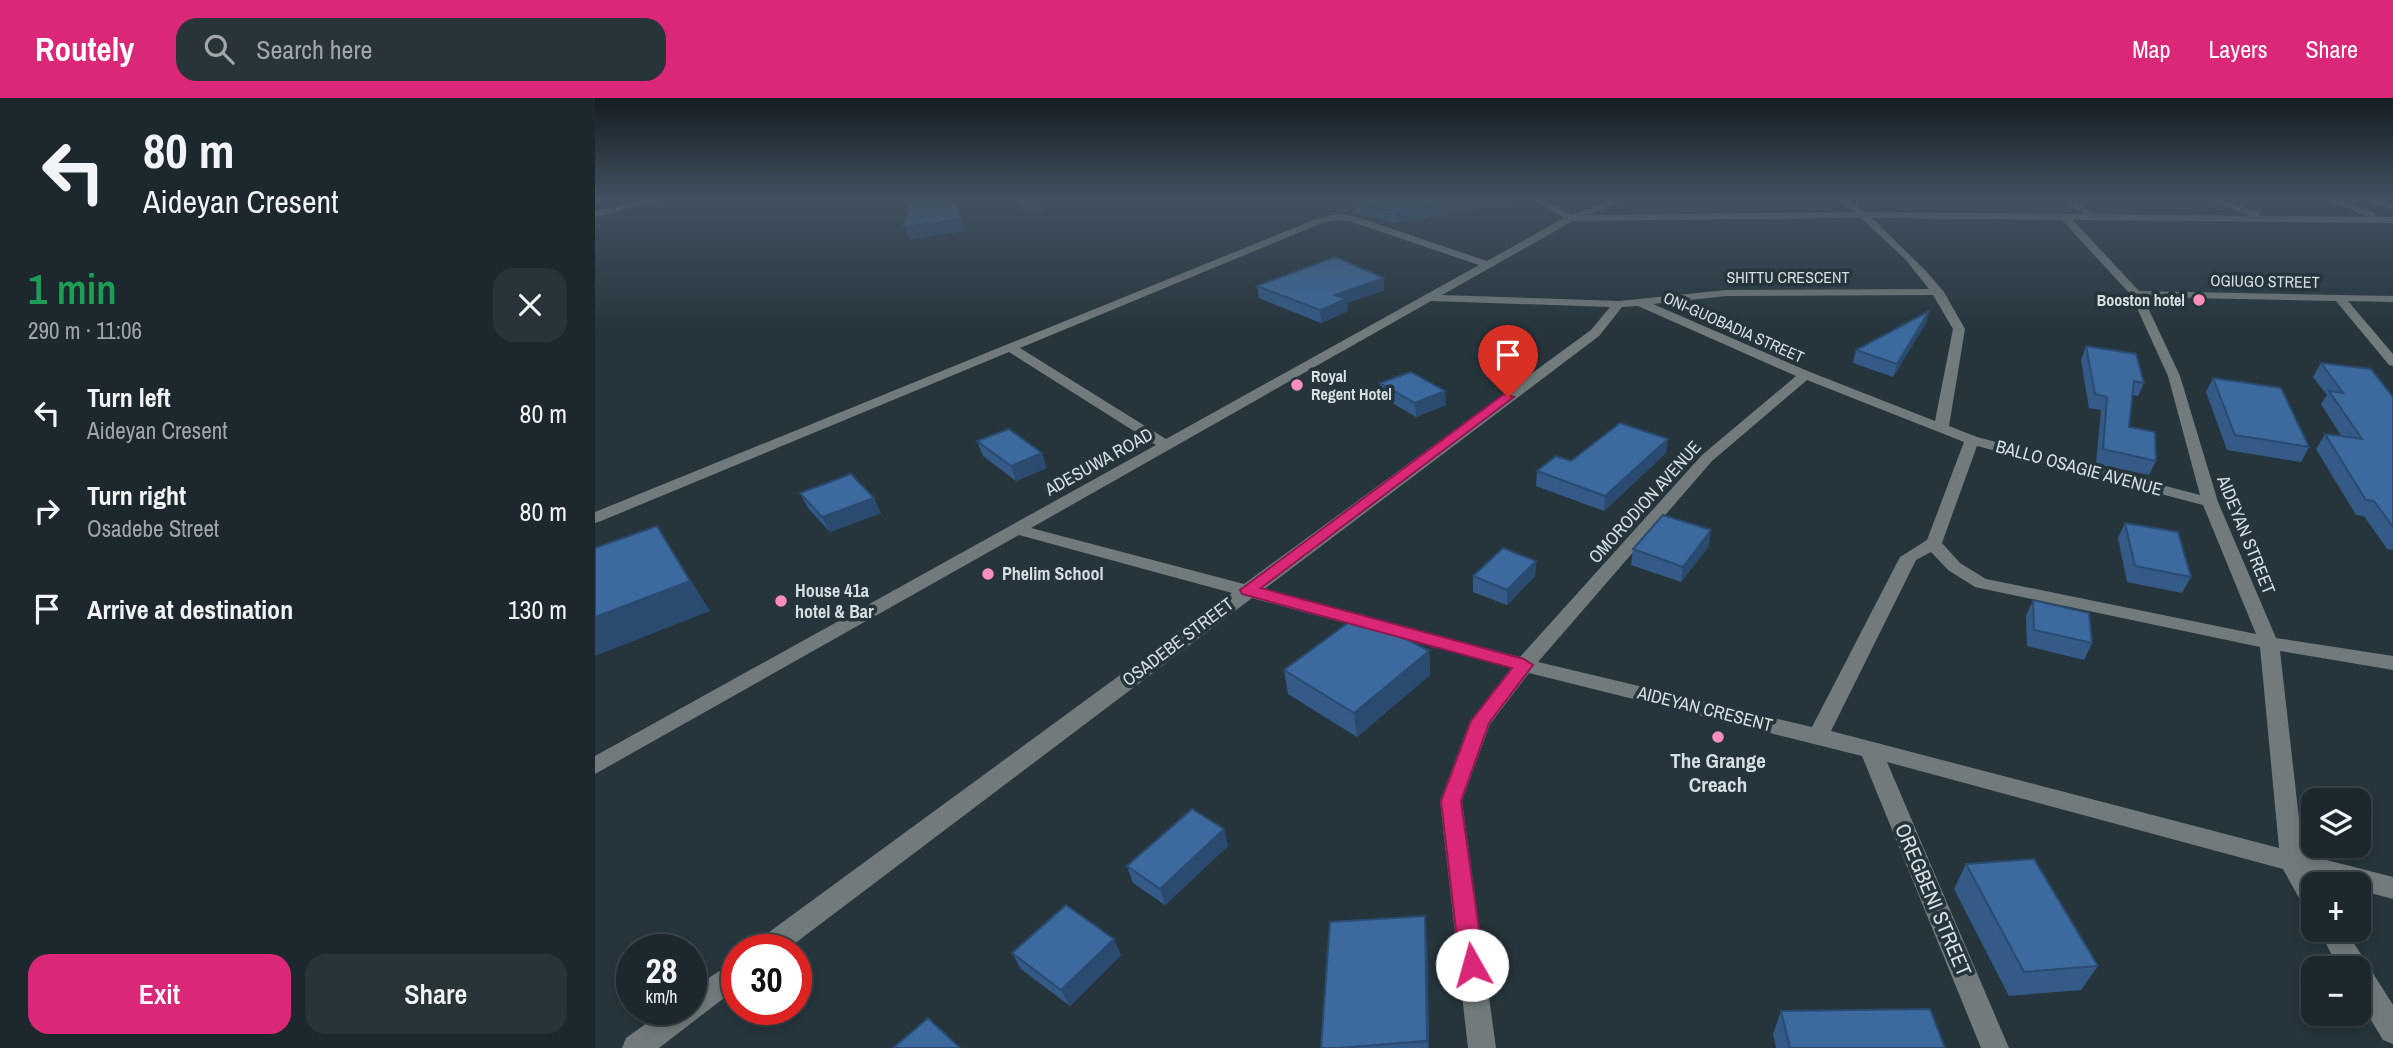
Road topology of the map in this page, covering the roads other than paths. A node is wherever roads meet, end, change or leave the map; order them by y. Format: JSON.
{"nodes":[{"id":1,"x":1267,"y":243,"type":"edge"},
{"id":2,"x":1425,"y":243,"type":"edge"},
{"id":3,"x":1526,"y":243,"type":"edge"},
{"id":4,"x":1894,"y":243,"type":"edge"},
{"id":5,"x":2089,"y":243,"type":"edge"},
{"id":6,"x":1488,"y":265,"type":"junction"},
{"id":7,"x":1938,"y":292,"type":"junction"},
{"id":8,"x":2136,"y":294,"type":"junction"},
{"id":9,"x":1431,"y":298,"type":"junction"},
{"id":10,"x":2339,"y":298,"type":"junction"},
{"id":11,"x":2393,"y":299,"type":"edge"},
{"id":12,"x":1639,"y":302,"type":"junction"},
{"id":13,"x":1619,"y":304,"type":"junction"},
{"id":14,"x":1011,"y":348,"type":"junction"},
{"id":15,"x":2393,"y":362,"type":"edge"},
{"id":16,"x":1805,"y":375,"type":"junction"},
{"id":17,"x":1941,"y":429,"type":"junction"},
{"id":18,"x":1972,"y":440,"type":"junction"},
{"id":19,"x":1168,"y":446,"type":"junction"},
{"id":20,"x":2210,"y":502,"type":"junction"},
{"id":21,"x":595,"y":518,"type":"edge"},
{"id":22,"x":1018,"y":530,"type":"junction"},
{"id":23,"x":1934,"y":543,"type":"junction"},
{"id":24,"x":1248,"y":590,"type":"junction"},
{"id":25,"x":2269,"y":643,"type":"junction"},
{"id":26,"x":2393,"y":663,"type":"edge"},
{"id":27,"x":1524,"y":665,"type":"junction"},
{"id":28,"x":1818,"y":736,"type":"junction"},
{"id":29,"x":1871,"y":752,"type":"junction"},
{"id":30,"x":595,"y":766,"type":"edge"},
{"id":31,"x":2291,"y":862,"type":"junction"},
{"id":32,"x":2301,"y":879,"type":"edge"},
{"id":33,"x":2393,"y":888,"type":"edge"},
{"id":34,"x":787,"y":934,"type":"edge"},
{"id":35,"x":2371,"y":995,"type":"edge"},
{"id":36,"x":667,"y":1025,"type":"edge"},
{"id":37,"x":2393,"y":1030,"type":"edge"},
{"id":38,"x":636,"y":1048,"type":"edge"},
{"id":39,"x":1482,"y":1048,"type":"edge"},
{"id":40,"x":1995,"y":1048,"type":"edge"}],
"edges":[{"from":1,"to":14,"type":"street"},
{"from":2,"to":6,"type":"street"},
{"from":3,"to":6,"type":"street","name":"ADESUWA ROAD"},
{"from":4,"to":7,"type":"street"},
{"from":5,"to":8,"type":"street","name":"AIDEYAN STREET"},
{"from":6,"to":9,"type":"street","name":"ADESUWA ROAD"},
{"from":7,"to":12,"type":"street","name":"SHITTU CRESCENT"},
{"from":7,"to":17,"type":"street"},
{"from":8,"to":10,"type":"street","name":"OGIUGO STREET"},
{"from":8,"to":20,"type":"street","name":"AIDEYAN STREET"},
{"from":9,"to":13,"type":"street","name":"ONI-GUOBADIA STREET"},
{"from":9,"to":19,"type":"street","name":"ADESUWA ROAD"},
{"from":10,"to":11,"type":"street","name":"OGIUGO STREET"},
{"from":10,"to":15,"type":"street"},
{"from":12,"to":13,"type":"street","name":"ONI-GUOBADIA STREET"},
{"from":12,"to":16,"type":"street","name":"ONI-GUOBADIA STREET"},
{"from":13,"to":24,"type":"street","name":"OSADEBE STREET"},
{"from":14,"to":19,"type":"street"},
{"from":14,"to":21,"type":"street"},
{"from":16,"to":17,"type":"street","name":"ONI-GUOBADIA STREET"},
{"from":16,"to":27,"type":"street","name":"OMORODION AVENUE"},
{"from":17,"to":18,"type":"street","name":"ONI-GUOBADIA STREET"},
{"from":18,"to":20,"type":"street","name":"BALLO OSAGIE AVENUE"},
{"from":18,"to":23,"type":"street","name":"BALLO OSAGIE AVENUE"},
{"from":19,"to":22,"type":"street","name":"ADESUWA ROAD"},
{"from":20,"to":25,"type":"street","name":"AIDEYAN STREET"},
{"from":22,"to":24,"type":"street","name":"AIDEYAN CRESENT"},
{"from":22,"to":30,"type":"street","name":"ADESUWA ROAD"},
{"from":23,"to":25,"type":"street"},
{"from":23,"to":28,"type":"street"},
{"from":24,"to":27,"type":"street","name":"AIDEYAN CRESENT"},
{"from":24,"to":34,"type":"street","name":"OSADEBE STREET"},
{"from":25,"to":26,"type":"street"},
{"from":25,"to":31,"type":"street","name":"AIDEYAN STREET"},
{"from":27,"to":28,"type":"street","name":"AIDEYAN CRESENT"},
{"from":27,"to":39,"type":"street","name":"OMORODION AVENUE"},
{"from":28,"to":29,"type":"street","name":"AIDEYAN CRESENT"},
{"from":29,"to":31,"type":"street","name":"AIDEYAN CRESENT"},
{"from":29,"to":40,"type":"street","name":"OREGBENI STREET"},
{"from":31,"to":32,"type":"street"},
{"from":31,"to":33,"type":"street","name":"AIDEYAN CRESENT"},
{"from":35,"to":37,"type":"street"},
{"from":36,"to":38,"type":"street"}]}
